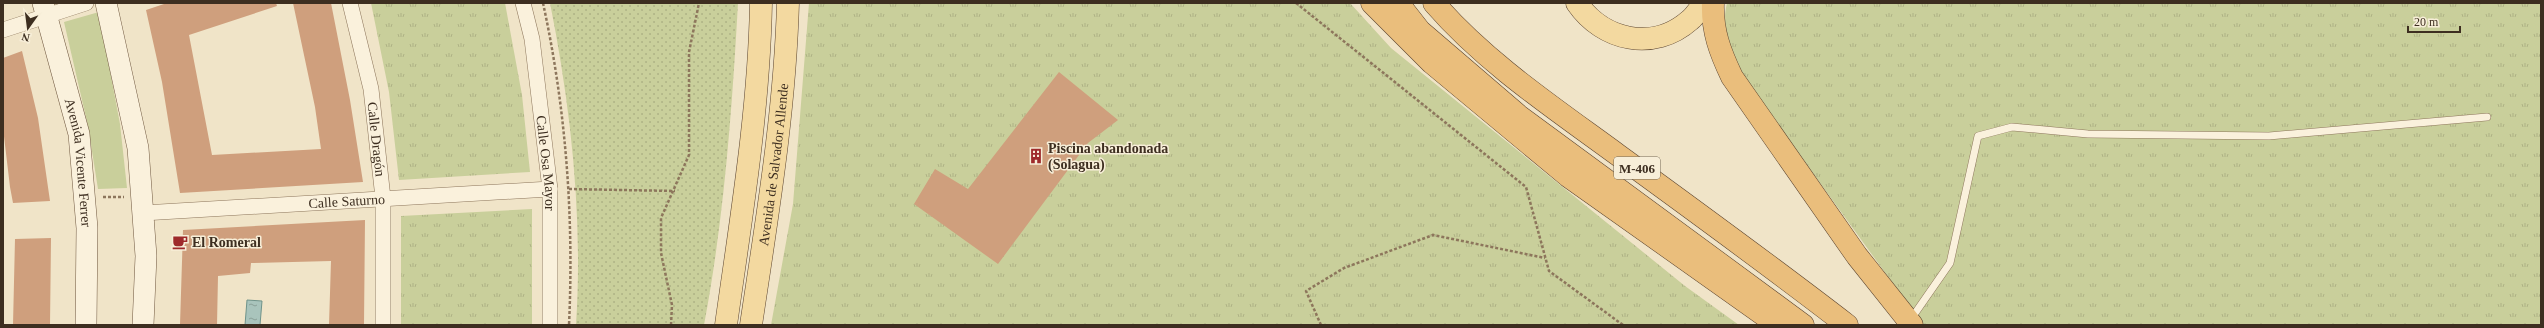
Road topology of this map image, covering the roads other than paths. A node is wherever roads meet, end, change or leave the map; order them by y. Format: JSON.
{"nodes":[{"id":1,"x":86,"y":3,"type":"edge"},
{"id":2,"x":106,"y":3,"type":"edge"},
{"id":3,"x":350,"y":3,"type":"edge"},
{"id":4,"x":524,"y":3,"type":"edge"},
{"id":5,"x":761,"y":3,"type":"edge"},
{"id":6,"x":788,"y":3,"type":"edge"},
{"id":7,"x":1372,"y":3,"type":"edge"},
{"id":8,"x":1398,"y":3,"type":"edge"},
{"id":9,"x":1434,"y":3,"type":"edge"},
{"id":10,"x":1577,"y":3,"type":"edge"},
{"id":11,"x":1704,"y":3,"type":"edge"},
{"id":12,"x":1713,"y":3,"type":"edge"},
{"id":13,"x":46,"y":9,"type":"edge"},
{"id":14,"x":3,"y":30,"type":"edge"},
{"id":15,"x":2487,"y":117,"type":"dead end"},
{"id":16,"x":550,"y":189,"type":"junction"},
{"id":17,"x":383,"y":198,"type":"junction"},
{"id":18,"x":142,"y":205,"type":"junction"},
{"id":19,"x":1911,"y":324,"type":"edge"},
{"id":20,"x":86,"y":325,"type":"edge"},
{"id":21,"x":143,"y":325,"type":"edge"},
{"id":22,"x":383,"y":325,"type":"edge"},
{"id":23,"x":550,"y":325,"type":"edge"},
{"id":24,"x":726,"y":325,"type":"edge"},
{"id":25,"x":751,"y":325,"type":"edge"},
{"id":26,"x":1778,"y":325,"type":"edge"},
{"id":27,"x":1803,"y":325,"type":"edge"},
{"id":28,"x":1847,"y":325,"type":"edge"}],
"edges":[{"from":1,"to":13,"type":"street"},
{"from":2,"to":18,"type":"main road"},
{"from":3,"to":17,"type":"street","name":"Calle Dragón"},
{"from":4,"to":16,"type":"street","name":"Calle Osa Mayor"},
{"from":5,"to":24,"type":"main road","name":"Avenida de Salvador Allende"},
{"from":6,"to":25,"type":"main road","name":"Avenida de Salvador Allende"},
{"from":7,"to":26,"type":"highway"},
{"from":8,"to":27,"type":"highway","number":"M-406"},
{"from":9,"to":28,"type":"highway","number":"M-406"},
{"from":10,"to":11,"type":"main road"},
{"from":12,"to":19,"type":"highway"},
{"from":13,"to":14,"type":"street"},
{"from":13,"to":20,"type":"main road","name":"Avenida Vicente Ferrer"},
{"from":15,"to":19,"type":"lane"},
{"from":16,"to":17,"type":"street","name":"Calle Saturno"},
{"from":16,"to":23,"type":"street","name":"Calle Osa Mayor"},
{"from":17,"to":18,"type":"street","name":"Calle Saturno"},
{"from":17,"to":22,"type":"street","name":"Calle Dragón"},
{"from":18,"to":21,"type":"main road"}]}
